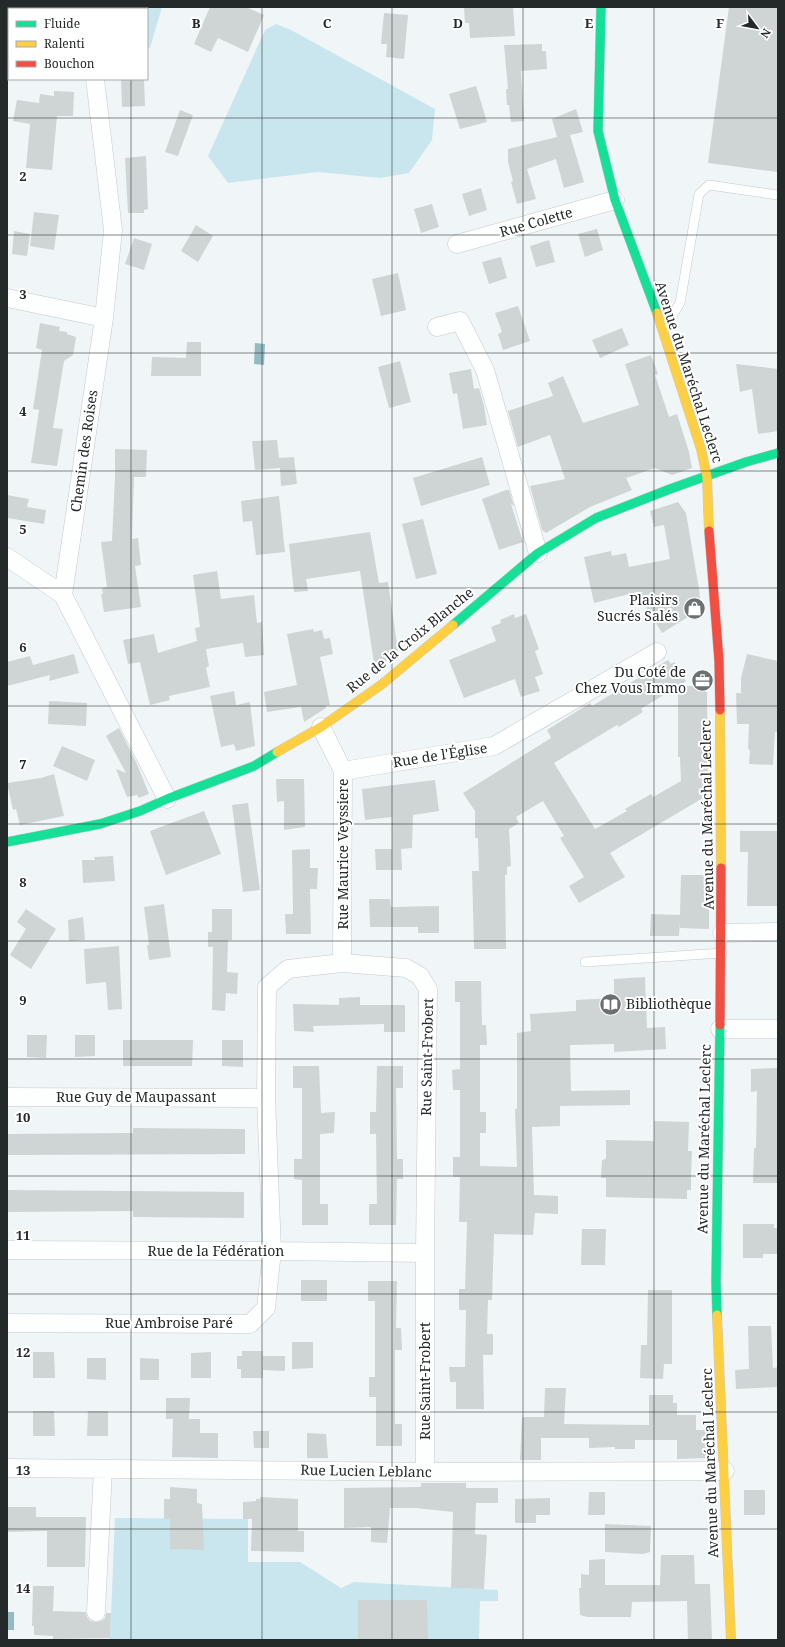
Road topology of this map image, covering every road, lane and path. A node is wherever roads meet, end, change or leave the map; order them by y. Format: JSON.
{"nodes":[{"id":1,"x":601,"y":7,"type":"edge"},
{"id":2,"x":95,"y":80,"type":"edge"},
{"id":3,"x":778,"y":195,"type":"edge"},
{"id":4,"x":615,"y":200,"type":"junction"},
{"id":5,"x":457,"y":244,"type":"dead end"},
{"id":6,"x":7,"y":298,"type":"edge"},
{"id":7,"x":104,"y":318,"type":"junction"},
{"id":8,"x":437,"y":327,"type":"dead end"},
{"id":9,"x":663,"y":330,"type":"junction"},
{"id":10,"x":778,"y":453,"type":"edge"},
{"id":11,"x":707,"y":477,"type":"junction"},
{"id":12,"x":538,"y":553,"type":"junction"},
{"id":13,"x":7,"y":557,"type":"edge"},
{"id":14,"x":62,"y":595,"type":"junction"},
{"id":15,"x":657,"y":652,"type":"dead end"},
{"id":16,"x":321,"y":727,"type":"junction"},
{"id":17,"x":343,"y":771,"type":"junction"},
{"id":18,"x":167,"y":799,"type":"junction"},
{"id":19,"x":7,"y":842,"type":"edge"},
{"id":20,"x":778,"y":932,"type":"edge"},
{"id":21,"x":722,"y":934,"type":"junction"},
{"id":22,"x":722,"y":952,"type":"junction"},
{"id":23,"x":584,"y":962,"type":"dead end"},
{"id":24,"x":342,"y":963,"type":"junction"},
{"id":25,"x":720,"y":1029,"type":"junction"},
{"id":26,"x":778,"y":1029,"type":"edge"},
{"id":27,"x":7,"y":1097,"type":"edge"},
{"id":28,"x":266,"y":1098,"type":"junction"},
{"id":29,"x":7,"y":1250,"type":"edge"},
{"id":30,"x":272,"y":1251,"type":"junction"},
{"id":31,"x":425,"y":1253,"type":"junction"},
{"id":32,"x":7,"y":1323,"type":"edge"},
{"id":33,"x":7,"y":1468,"type":"edge"},
{"id":34,"x":103,"y":1469,"type":"junction"},
{"id":35,"x":725,"y":1471,"type":"junction"},
{"id":36,"x":425,"y":1472,"type":"junction"},
{"id":37,"x":96,"y":1612,"type":"dead end"},
{"id":38,"x":731,"y":1640,"type":"edge"}],
"edges":[{"from":1,"to":4,"type":"street","name":"Avenue du Maréchal Leclerc"},
{"from":2,"to":7,"type":"street","name":"Chemin des Roises"},
{"from":3,"to":9,"type":"lane"},
{"from":4,"to":5,"type":"street","name":"Rue Colette"},
{"from":4,"to":9,"type":"street","name":"Avenue du Maréchal Leclerc"},
{"from":6,"to":7,"type":"street"},
{"from":7,"to":14,"type":"street","name":"Chemin des Roises"},
{"from":8,"to":12,"type":"street"},
{"from":9,"to":11,"type":"street","name":"Avenue du Maréchal Leclerc"},
{"from":10,"to":11,"type":"street","name":"Rue de la Croix Blanche"},
{"from":11,"to":12,"type":"street","name":"Rue de la Croix Blanche"},
{"from":11,"to":21,"type":"street","name":"Avenue du Maréchal Leclerc"},
{"from":12,"to":16,"type":"street","name":"Rue de la Croix Blanche"},
{"from":13,"to":14,"type":"street"},
{"from":14,"to":18,"type":"street"},
{"from":15,"to":17,"type":"street","name":"Rue de l'Église"},
{"from":16,"to":17,"type":"street","name":"Rue Maurice Veyssiere"},
{"from":16,"to":18,"type":"street","name":"Rue de la Croix Blanche"},
{"from":17,"to":24,"type":"street","name":"Rue Maurice Veyssiere"},
{"from":18,"to":19,"type":"street","name":"Rue de la Croix Blanche"},
{"from":20,"to":21,"type":"street"},
{"from":21,"to":22,"type":"street","name":"Avenue du Maréchal Leclerc"},
{"from":22,"to":23,"type":"lane"},
{"from":22,"to":25,"type":"street","name":"Avenue du Maréchal Leclerc"},
{"from":24,"to":28,"type":"street","name":"Rue Saint-Frobert"},
{"from":24,"to":31,"type":"street","name":"Rue Saint-Frobert"},
{"from":25,"to":26,"type":"street"},
{"from":25,"to":35,"type":"street","name":"Avenue du Maréchal Leclerc"},
{"from":27,"to":28,"type":"street","name":"Rue Guy de Maupassant"},
{"from":28,"to":30,"type":"street","name":"Rue Saint-Frobert"},
{"from":29,"to":30,"type":"street","name":"Rue de la Fédération"},
{"from":30,"to":31,"type":"street","name":"Rue de la Fédération"},
{"from":30,"to":32,"type":"street","name":"Rue Ambroise Paré"},
{"from":31,"to":36,"type":"street","name":"Rue Saint-Frobert"},
{"from":33,"to":34,"type":"street","name":"Rue Lucien Leblanc"},
{"from":34,"to":36,"type":"street","name":"Rue Lucien Leblanc"},
{"from":34,"to":37,"type":"street"},
{"from":35,"to":36,"type":"street","name":"Rue Lucien Leblanc"},
{"from":35,"to":38,"type":"street","name":"Avenue du Maréchal Leclerc"}]}
